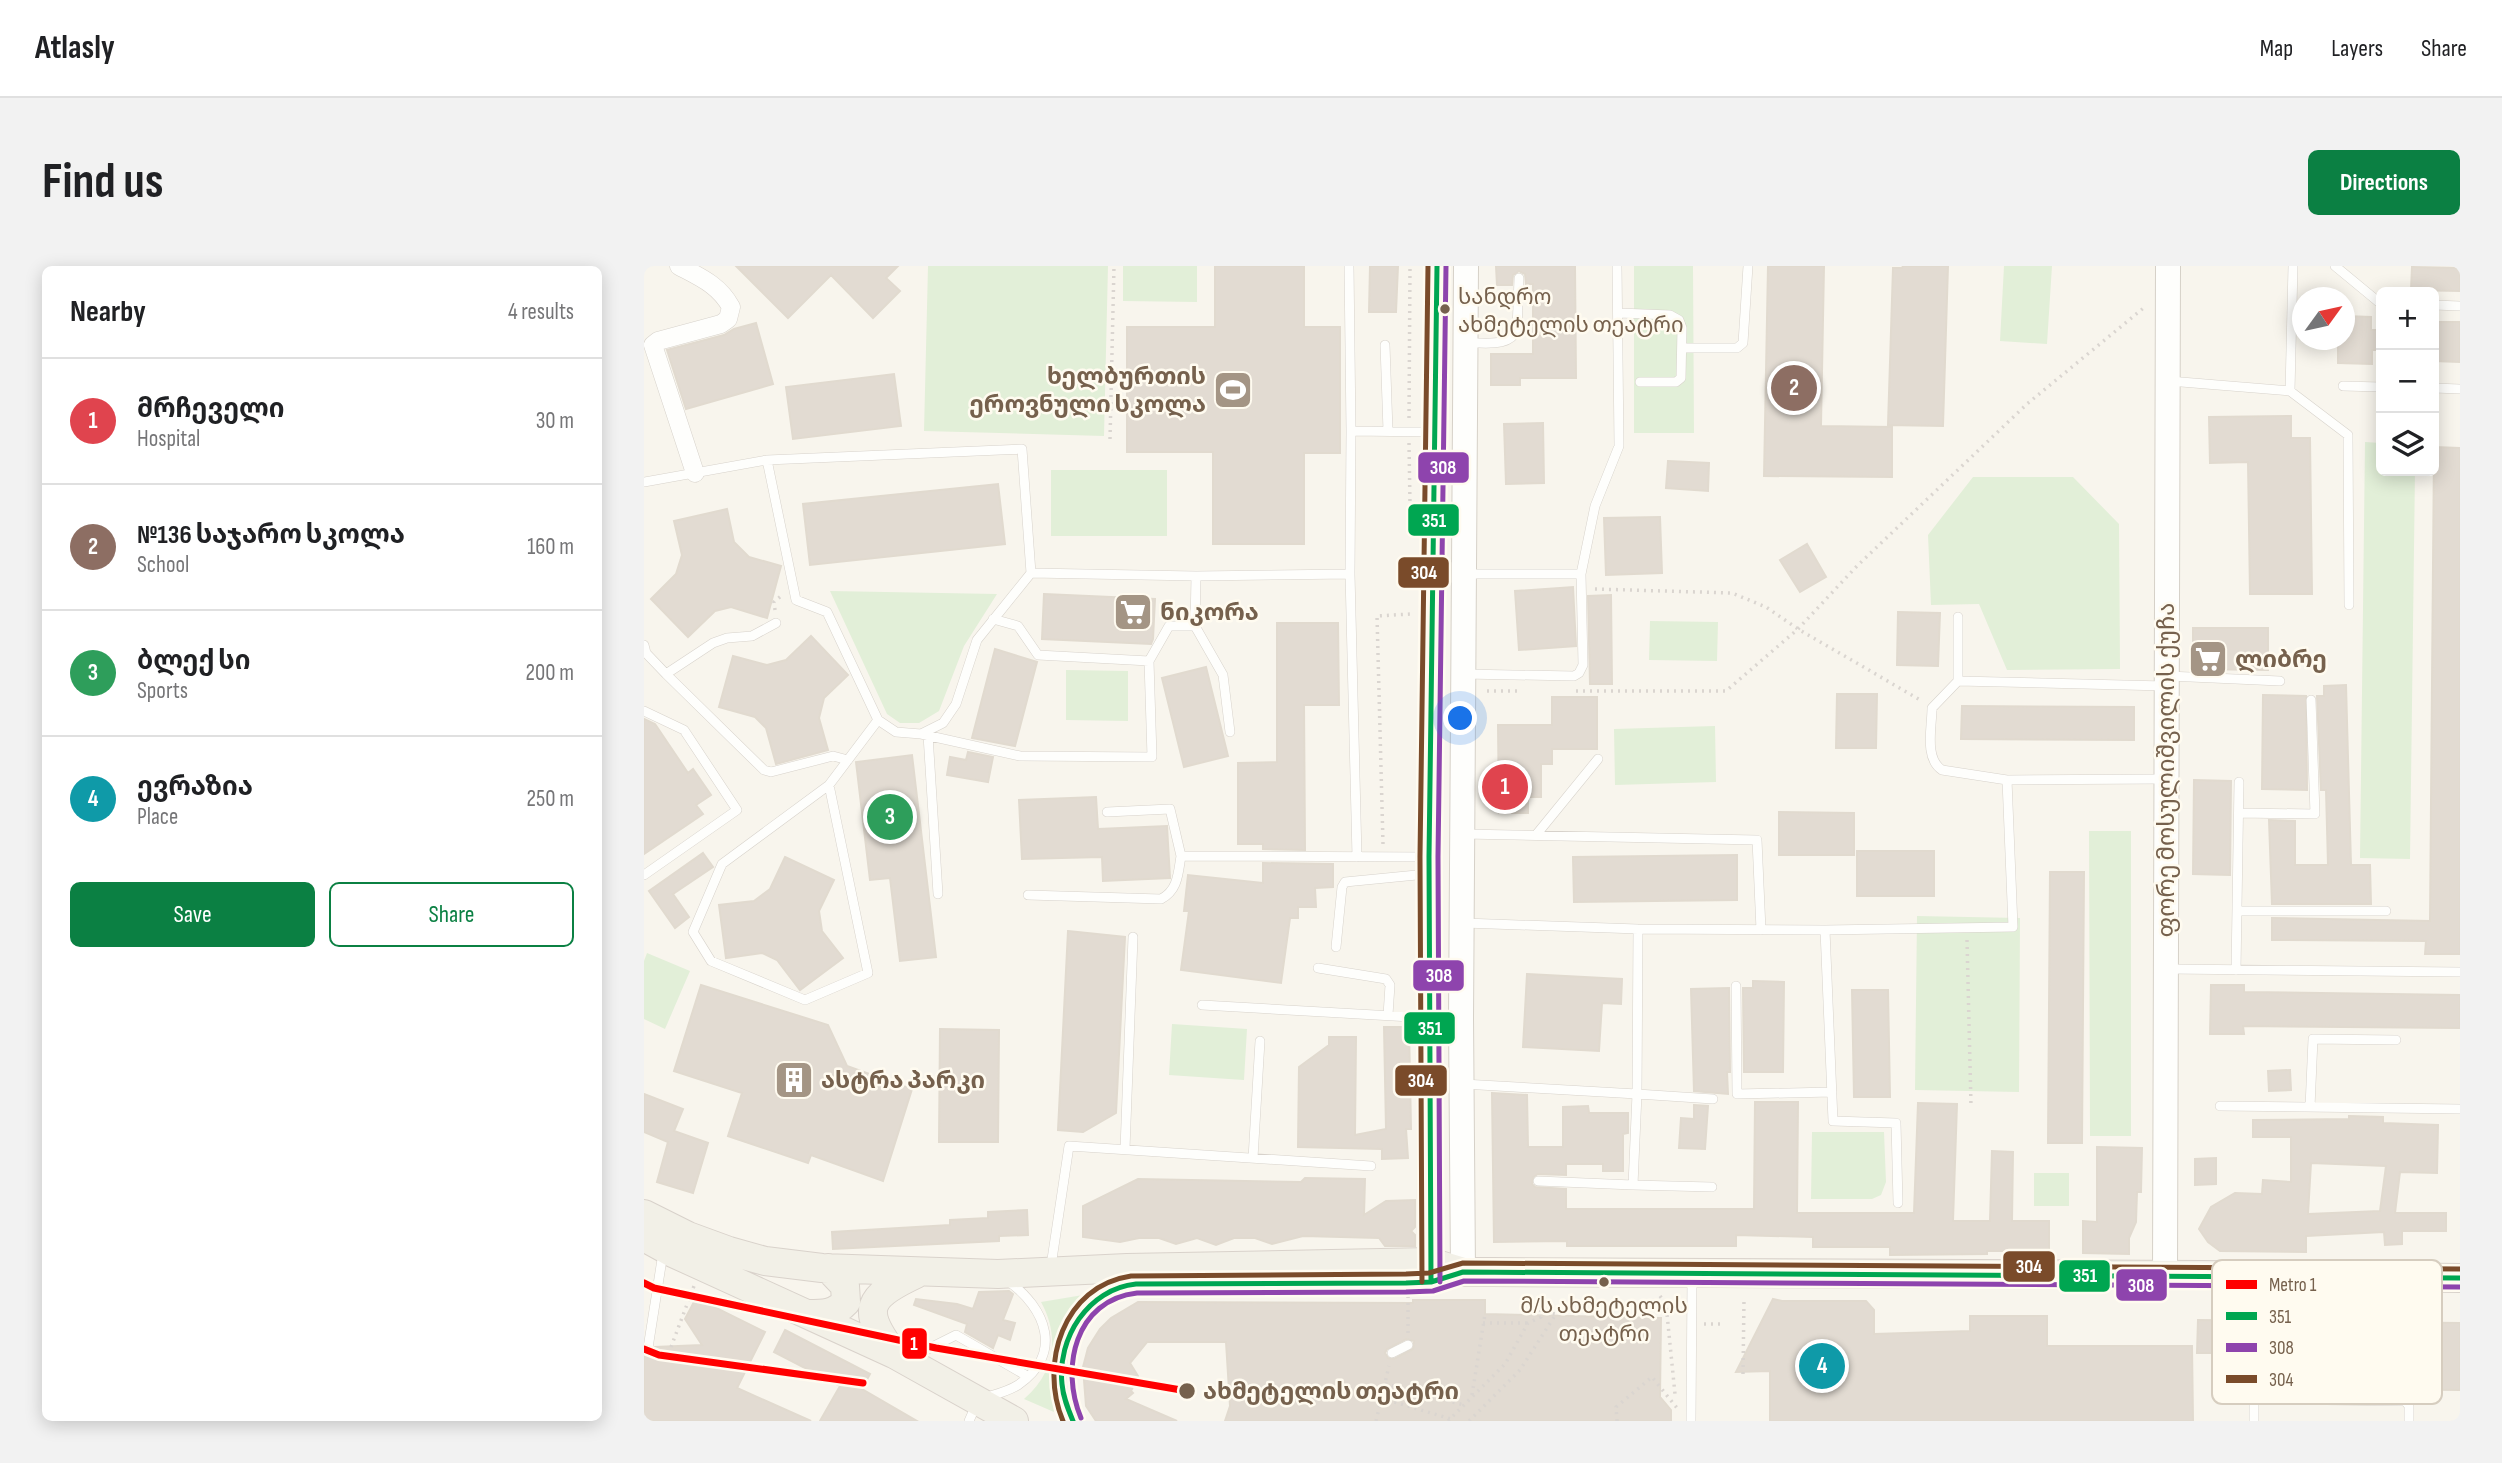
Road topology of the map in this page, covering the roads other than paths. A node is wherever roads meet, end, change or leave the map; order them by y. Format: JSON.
{"nodes":[{"id":1,"x":679,"y":266,"type":"edge"},
{"id":2,"x":1349,"y":266,"type":"edge"},
{"id":3,"x":1437,"y":266,"type":"edge"},
{"id":4,"x":1466,"y":266,"type":"edge"},
{"id":5,"x":1617,"y":266,"type":"edge"},
{"id":6,"x":1748,"y":266,"type":"edge"},
{"id":7,"x":2293,"y":266,"type":"edge"},
{"id":8,"x":2335,"y":266,"type":"edge"},
{"id":9,"x":1519,"y":278,"type":"dead end"},
{"id":10,"x":2168,"y":278,"type":"edge"},
{"id":11,"x":2376,"y":300,"type":"edge"},
{"id":12,"x":2439,"y":305,"type":"edge"},
{"id":13,"x":2460,"y":306,"type":"edge"},
{"id":14,"x":1619,"y":313,"type":"junction"},
{"id":15,"x":1465,"y":343,"type":"junction"},
{"id":16,"x":1385,"y":345,"type":"dead end"},
{"id":17,"x":1682,"y":348,"type":"junction"},
{"id":18,"x":2168,"y":380,"type":"junction"},
{"id":19,"x":1640,"y":382,"type":"dead end"},
{"id":20,"x":2343,"y":386,"type":"dead end"},
{"id":21,"x":2376,"y":387,"type":"edge"},
{"id":22,"x":2439,"y":388,"type":"edge"},
{"id":23,"x":2460,"y":389,"type":"edge"},
{"id":24,"x":2290,"y":391,"type":"junction"},
{"id":25,"x":1352,"y":430,"type":"junction"},
{"id":26,"x":1388,"y":431,"type":"junction"},
{"id":27,"x":1435,"y":432,"type":"junction"},
{"id":28,"x":767,"y":460,"type":"junction"},
{"id":29,"x":695,"y":473,"type":"junction"},
{"id":30,"x":1434,"y":481,"type":"junction"},
{"id":31,"x":644,"y":482,"type":"edge"},
{"id":32,"x":1463,"y":483,"type":"junction"},
{"id":33,"x":1031,"y":573,"type":"junction"},
{"id":34,"x":1463,"y":573,"type":"junction"},
{"id":35,"x":1350,"y":574,"type":"junction"},
{"id":36,"x":1581,"y":574,"type":"junction"},
{"id":37,"x":1196,"y":576,"type":"junction"},
{"id":38,"x":2349,"y":605,"type":"dead end"},
{"id":39,"x":1958,"y":617,"type":"dead end"},
{"id":40,"x":993,"y":619,"type":"junction"},
{"id":41,"x":776,"y":623,"type":"road end"},
{"id":42,"x":1195,"y":626,"type":"junction"},
{"id":43,"x":644,"y":645,"type":"edge"},
{"id":44,"x":1149,"y":661,"type":"junction"},
{"id":45,"x":667,"y":674,"type":"junction"},
{"id":46,"x":1463,"y":674,"type":"junction"},
{"id":47,"x":1958,"y":681,"type":"junction"},
{"id":48,"x":2167,"y":681,"type":"junction"},
{"id":49,"x":2280,"y":681,"type":"dead end"},
{"id":50,"x":2311,"y":699,"type":"dead end"},
{"id":51,"x":644,"y":711,"type":"edge"},
{"id":52,"x":878,"y":720,"type":"junction"},
{"id":53,"x":1230,"y":732,"type":"dead end"},
{"id":54,"x":924,"y":735,"type":"junction"},
{"id":55,"x":1598,"y":759,"type":"dead end"},
{"id":56,"x":848,"y":760,"type":"junction"},
{"id":57,"x":2166,"y":779,"type":"junction"},
{"id":58,"x":2007,"y":780,"type":"junction"},
{"id":59,"x":2239,"y":782,"type":"dead end"},
{"id":60,"x":829,"y":785,"type":"junction"},
{"id":61,"x":1107,"y":812,"type":"dead end"},
{"id":62,"x":2239,"y":813,"type":"junction"},
{"id":63,"x":1536,"y":835,"type":"junction"},
{"id":64,"x":1463,"y":839,"type":"junction"},
{"id":65,"x":1181,"y":856,"type":"junction"},
{"id":66,"x":1357,"y":857,"type":"junction"},
{"id":67,"x":1429,"y":858,"type":"junction"},
{"id":68,"x":644,"y":875,"type":"edge"},
{"id":69,"x":938,"y":894,"type":"dead end"},
{"id":70,"x":1028,"y":895,"type":"dead end"},
{"id":71,"x":2237,"y":911,"type":"junction"},
{"id":72,"x":2386,"y":911,"type":"dead end"},
{"id":73,"x":1462,"y":923,"type":"junction"},
{"id":74,"x":1637,"y":929,"type":"junction"},
{"id":75,"x":1761,"y":930,"type":"junction"},
{"id":76,"x":1825,"y":930,"type":"junction"},
{"id":77,"x":1133,"y":937,"type":"dead end"},
{"id":78,"x":1336,"y":947,"type":"dead end"},
{"id":79,"x":1318,"y":968,"type":"dead end"},
{"id":80,"x":2166,"y":969,"type":"junction"},
{"id":81,"x":2236,"y":970,"type":"junction"},
{"id":82,"x":2460,"y":972,"type":"edge"},
{"id":83,"x":1736,"y":986,"type":"dead end"},
{"id":84,"x":1202,"y":1005,"type":"dead end"},
{"id":85,"x":1388,"y":1015,"type":"junction"},
{"id":86,"x":1430,"y":1018,"type":"junction"},
{"id":87,"x":2396,"y":1040,"type":"dead end"},
{"id":88,"x":1260,"y":1041,"type":"dead end"},
{"id":89,"x":1461,"y":1084,"type":"junction"},
{"id":90,"x":1832,"y":1092,"type":"junction"},
{"id":91,"x":1637,"y":1094,"type":"junction"},
{"id":92,"x":1713,"y":1099,"type":"dead end"},
{"id":93,"x":2220,"y":1106,"type":"dead end"},
{"id":94,"x":2310,"y":1107,"type":"junction"},
{"id":95,"x":2460,"y":1109,"type":"edge"},
{"id":96,"x":1125,"y":1149,"type":"junction"},
{"id":97,"x":1253,"y":1158,"type":"junction"},
{"id":98,"x":1461,"y":1159,"type":"junction"},
{"id":99,"x":1430,"y":1160,"type":"junction"},
{"id":100,"x":1371,"y":1166,"type":"dead end"},
{"id":101,"x":1538,"y":1181,"type":"dead end"},
{"id":102,"x":1633,"y":1185,"type":"junction"},
{"id":103,"x":1712,"y":1187,"type":"dead end"},
{"id":104,"x":1898,"y":1203,"type":"dead end"},
{"id":105,"x":644,"y":1214,"type":"edge"},
{"id":106,"x":654,"y":1242,"type":"edge"},
{"id":107,"x":828,"y":1268,"type":"junction"},
{"id":108,"x":1050,"y":1272,"type":"junction"},
{"id":109,"x":1431,"y":1272,"type":"junction"},
{"id":110,"x":1463,"y":1272,"type":"junction"},
{"id":111,"x":1691,"y":1272,"type":"junction"},
{"id":112,"x":919,"y":1273,"type":"junction"},
{"id":113,"x":998,"y":1274,"type":"junction"},
{"id":114,"x":2165,"y":1275,"type":"junction"},
{"id":115,"x":2212,"y":1275,"type":"edge"},
{"id":116,"x":2442,"y":1278,"type":"edge"},
{"id":117,"x":2460,"y":1278,"type":"edge"},
{"id":118,"x":808,"y":1314,"type":"junction"},
{"id":119,"x":1409,"y":1345,"type":"road end"},
{"id":120,"x":648,"y":1348,"type":"dead end"},
{"id":121,"x":1392,"y":1353,"type":"road end"},
{"id":122,"x":900,"y":1357,"type":"junction"},
{"id":123,"x":1027,"y":1377,"type":"junction"},
{"id":124,"x":2407,"y":1404,"type":"edge"},
{"id":125,"x":981,"y":1413,"type":"edge"},
{"id":126,"x":1014,"y":1421,"type":"edge"},
{"id":127,"x":1073,"y":1421,"type":"edge"},
{"id":128,"x":1691,"y":1421,"type":"edge"},
{"id":129,"x":2409,"y":1421,"type":"edge"}],
"edges":[{"from":1,"to":29,"type":"street"},
{"from":2,"to":25,"type":"lane"},
{"from":3,"to":27,"type":"main road"},
{"from":4,"to":15,"type":"main road"},
{"from":5,"to":14,"type":"lane"},
{"from":6,"to":17,"type":"lane"},
{"from":7,"to":24,"type":"lane"},
{"from":8,"to":11,"type":"lane"},
{"from":9,"to":15,"type":"lane"},
{"from":10,"to":18,"type":"main road","name":"ფორე მოსულიშვილის ქუჩა"},
{"from":12,"to":13,"type":"lane"},
{"from":14,"to":17,"type":"lane"},
{"from":14,"to":36,"type":"lane"},
{"from":15,"to":32,"type":"main road"},
{"from":16,"to":26,"type":"lane"},
{"from":17,"to":19,"type":"lane"},
{"from":18,"to":24,"type":"lane"},
{"from":18,"to":48,"type":"main road","name":"ფორე მოსულიშვილის ქუჩა"},
{"from":20,"to":21,"type":"lane"},
{"from":22,"to":23,"type":"lane"},
{"from":24,"to":38,"type":"lane"},
{"from":25,"to":26,"type":"lane"},
{"from":25,"to":35,"type":"lane"},
{"from":26,"to":27,"type":"lane"},
{"from":27,"to":30,"type":"main road"},
{"from":28,"to":29,"type":"lane"},
{"from":28,"to":33,"type":"lane"},
{"from":28,"to":52,"type":"lane"},
{"from":29,"to":31,"type":"lane"},
{"from":30,"to":32,"type":"main road"},
{"from":30,"to":67,"type":"main road"},
{"from":32,"to":34,"type":"main road"},
{"from":33,"to":37,"type":"lane"},
{"from":33,"to":40,"type":"lane"},
{"from":34,"to":36,"type":"lane"},
{"from":34,"to":46,"type":"main road"},
{"from":35,"to":37,"type":"lane"},
{"from":35,"to":66,"type":"lane"},
{"from":36,"to":46,"type":"lane"},
{"from":37,"to":42,"type":"lane"},
{"from":39,"to":47,"type":"lane"},
{"from":40,"to":44,"type":"lane"},
{"from":40,"to":54,"type":"lane"},
{"from":41,"to":45,"type":"lane"},
{"from":42,"to":44,"type":"lane"},
{"from":42,"to":53,"type":"lane"},
{"from":43,"to":45,"type":"lane"},
{"from":44,"to":54,"type":"lane"},
{"from":45,"to":56,"type":"lane"},
{"from":46,"to":64,"type":"main road"},
{"from":47,"to":48,"type":"lane"},
{"from":47,"to":58,"type":"lane"},
{"from":48,"to":49,"type":"lane"},
{"from":48,"to":57,"type":"main road","name":"ფორე მოსულიშვილის ქუჩა"},
{"from":50,"to":62,"type":"lane"},
{"from":51,"to":68,"type":"lane"},
{"from":52,"to":54,"type":"lane"},
{"from":52,"to":56,"type":"lane"},
{"from":54,"to":69,"type":"lane"},
{"from":55,"to":63,"type":"lane"},
{"from":56,"to":60,"type":"lane"},
{"from":57,"to":58,"type":"lane"},
{"from":57,"to":80,"type":"main road","name":"ფორე მოსულიშვილის ქუჩა"},
{"from":58,"to":76,"type":"lane"},
{"from":59,"to":62,"type":"lane"},
{"from":60,"to":60,"type":"lane"},
{"from":61,"to":65,"type":"lane"},
{"from":62,"to":71,"type":"lane"},
{"from":63,"to":64,"type":"lane"},
{"from":63,"to":75,"type":"lane"},
{"from":64,"to":67,"type":"main road"},
{"from":64,"to":73,"type":"main road"},
{"from":65,"to":66,"type":"lane"},
{"from":65,"to":70,"type":"lane"},
{"from":66,"to":67,"type":"lane"},
{"from":67,"to":78,"type":"lane"},
{"from":67,"to":86,"type":"main road"},
{"from":71,"to":72,"type":"lane"},
{"from":71,"to":81,"type":"lane"},
{"from":73,"to":74,"type":"lane"},
{"from":73,"to":89,"type":"main road"},
{"from":74,"to":75,"type":"lane"},
{"from":74,"to":91,"type":"lane"},
{"from":75,"to":76,"type":"lane"},
{"from":76,"to":90,"type":"lane"},
{"from":77,"to":96,"type":"lane"},
{"from":79,"to":85,"type":"lane"},
{"from":80,"to":81,"type":"lane"},
{"from":80,"to":114,"type":"main road","name":"ფორე მოსულიშვილის ქუჩა"},
{"from":81,"to":82,"type":"lane"},
{"from":83,"to":90,"type":"lane"},
{"from":84,"to":85,"type":"lane"},
{"from":85,"to":86,"type":"lane"},
{"from":86,"to":99,"type":"main road"},
{"from":87,"to":94,"type":"lane"},
{"from":88,"to":97,"type":"lane"},
{"from":89,"to":91,"type":"lane"},
{"from":89,"to":98,"type":"main road"},
{"from":90,"to":104,"type":"lane"},
{"from":91,"to":92,"type":"lane"},
{"from":91,"to":102,"type":"lane"},
{"from":93,"to":94,"type":"lane"},
{"from":94,"to":95,"type":"lane"},
{"from":96,"to":97,"type":"lane"},
{"from":96,"to":108,"type":"lane"},
{"from":97,"to":100,"type":"lane"},
{"from":98,"to":99,"type":"main road"},
{"from":98,"to":110,"type":"main road"},
{"from":99,"to":109,"type":"main road"},
{"from":101,"to":102,"type":"lane"},
{"from":102,"to":103,"type":"lane"},
{"from":105,"to":107,"type":"main road"},
{"from":106,"to":118,"type":"main road"},
{"from":106,"to":120,"type":"lane"},
{"from":107,"to":112,"type":"main road"},
{"from":107,"to":118,"type":"main road"},
{"from":108,"to":109,"type":"main road"},
{"from":108,"to":113,"type":"main road"},
{"from":109,"to":110,"type":"main road"},
{"from":109,"to":127,"type":"lane"},
{"from":110,"to":111,"type":"main road"},
{"from":111,"to":114,"type":"main road"},
{"from":111,"to":128,"type":"lane"},
{"from":112,"to":113,"type":"main road"},
{"from":112,"to":122,"type":"main road"},
{"from":113,"to":123,"type":"lane"},
{"from":114,"to":115,"type":"main road"},
{"from":116,"to":117,"type":"main road"},
{"from":118,"to":122,"type":"main road"},
{"from":119,"to":121,"type":"lane"},
{"from":122,"to":123,"type":"lane"},
{"from":122,"to":125,"type":"main road"},
{"from":123,"to":125,"type":"lane"},
{"from":124,"to":129,"type":"lane"},
{"from":125,"to":126,"type":"main road"}]}
